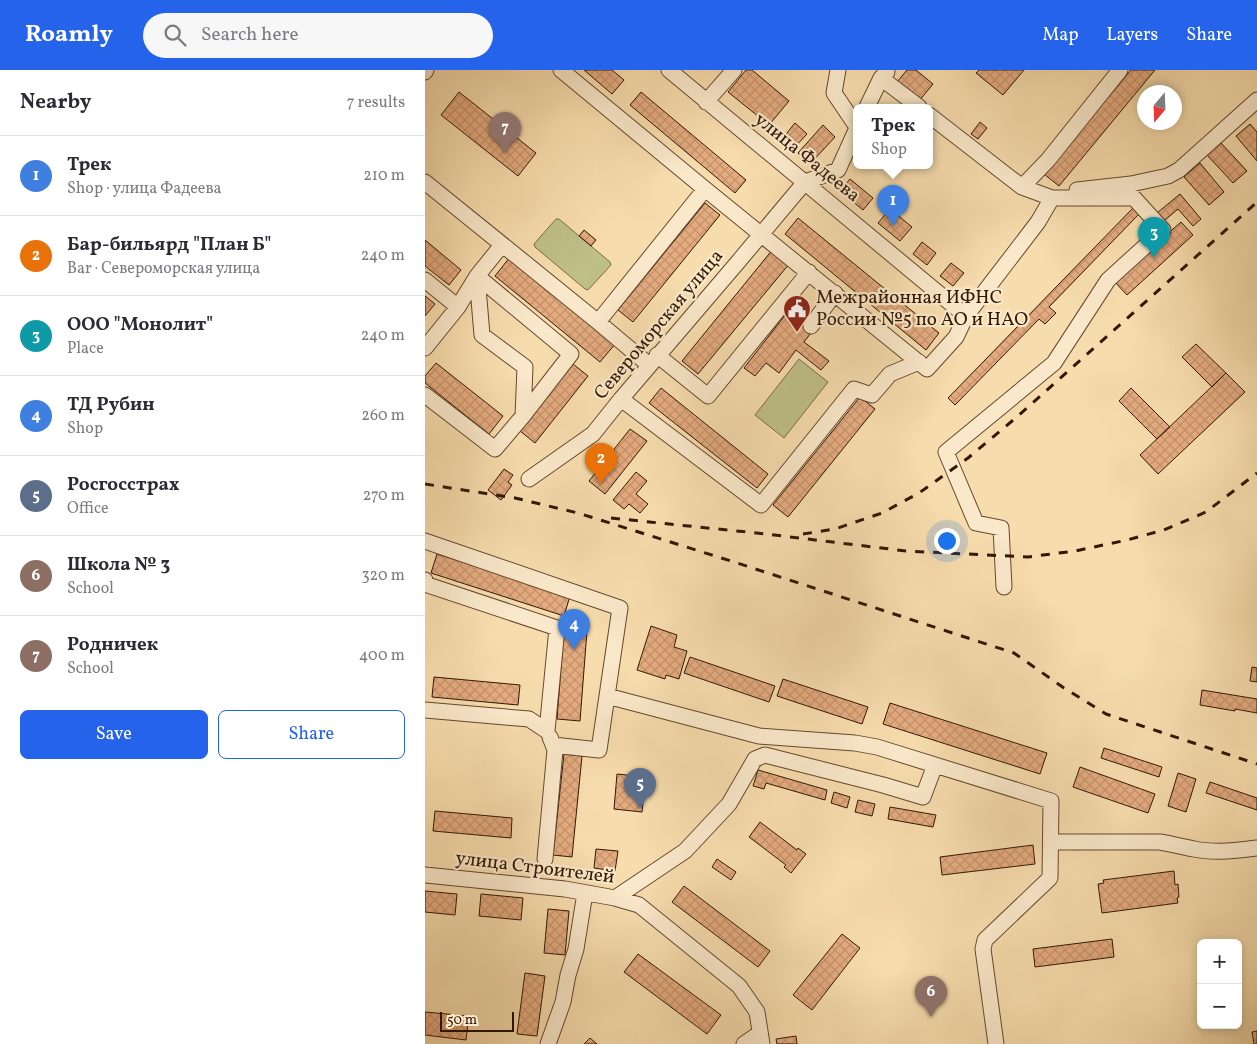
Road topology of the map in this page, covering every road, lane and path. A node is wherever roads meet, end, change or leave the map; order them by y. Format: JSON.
{"nodes":[{"id":1,"x":561,"y":70,"type":"edge"},
{"id":2,"x":669,"y":70,"type":"edge"},
{"id":3,"x":734,"y":70,"type":"edge"},
{"id":4,"x":838,"y":70,"type":"edge"},
{"id":5,"x":1120,"y":70,"type":"edge"},
{"id":6,"x":885,"y":74,"type":"edge"},
{"id":7,"x":1257,"y":100,"type":"edge"},
{"id":8,"x":705,"y":102,"type":"junction"},
{"id":9,"x":869,"y":104,"type":"edge"},
{"id":10,"x":916,"y":104,"type":"edge"},
{"id":11,"x":933,"y":118,"type":"edge"},
{"id":12,"x":853,"y":122,"type":"edge"},
{"id":13,"x":853,"y":137,"type":"edge"},
{"id":14,"x":425,"y":182,"type":"edge"},
{"id":15,"x":805,"y":182,"type":"junction"},
{"id":16,"x":1022,"y":188,"type":"junction"},
{"id":17,"x":705,"y":189,"type":"junction"},
{"id":18,"x":1059,"y":198,"type":"junction"},
{"id":19,"x":762,"y":234,"type":"junction"},
{"id":20,"x":502,"y":244,"type":"junction"},
{"id":21,"x":809,"y":272,"type":"junction"},
{"id":22,"x":477,"y":276,"type":"junction"},
{"id":23,"x":425,"y":280,"type":"edge"},
{"id":24,"x":835,"y":293,"type":"junction"},
{"id":25,"x":458,"y":307,"type":"junction"},
{"id":26,"x":966,"y":316,"type":"junction"},
{"id":27,"x":598,"y":322,"type":"junction"},
{"id":28,"x":811,"y":326,"type":"dead end"},
{"id":29,"x":425,"y":348,"type":"edge"},
{"id":30,"x":653,"y":360,"type":"junction"},
{"id":31,"x":919,"y":362,"type":"junction"},
{"id":32,"x":425,"y":395,"type":"edge"},
{"id":33,"x":621,"y":399,"type":"junction"},
{"id":34,"x":523,"y":416,"type":"junction"},
{"id":35,"x":529,"y":479,"type":"dead end"},
{"id":36,"x":425,"y":541,"type":"edge"},
{"id":37,"x":425,"y":580,"type":"edge"},
{"id":38,"x":1004,"y":587,"type":"dead end"},
{"id":39,"x":607,"y":696,"type":"junction"},
{"id":40,"x":425,"y":710,"type":"edge"},
{"id":41,"x":550,"y":738,"type":"junction"},
{"id":42,"x":935,"y":765,"type":"junction"},
{"id":43,"x":1051,"y":842,"type":"junction"},
{"id":44,"x":1257,"y":848,"type":"edge"},
{"id":45,"x":545,"y":859,"type":"dead end"},
{"id":46,"x":425,"y":874,"type":"edge"},
{"id":47,"x":585,"y":893,"type":"junction"},
{"id":48,"x":615,"y":898,"type":"junction"},
{"id":49,"x":761,"y":1038,"type":"edge"},
{"id":50,"x":548,"y":1044,"type":"edge"},
{"id":51,"x":744,"y":1044,"type":"edge"},
{"id":52,"x":996,"y":1044,"type":"edge"}],
"edges":[{"from":1,"to":17,"type":"street"},
{"from":2,"to":8,"type":"street","name":"улица Фадеева"},
{"from":3,"to":8,"type":"street"},
{"from":4,"to":12,"type":"street"},
{"from":5,"to":16,"type":"street"},
{"from":6,"to":9,"type":"street"},
{"from":6,"to":10,"type":"street"},
{"from":7,"to":18,"type":"street"},
{"from":8,"to":15,"type":"street","name":"улица Фадеева"},
{"from":11,"to":16,"type":"street"},
{"from":13,"to":15,"type":"street"},
{"from":14,"to":20,"type":"street"},
{"from":15,"to":19,"type":"street","name":"Североморская улица"},
{"from":15,"to":26,"type":"street","name":"улица Фадеева"},
{"from":16,"to":18,"type":"street"},
{"from":17,"to":19,"type":"street"},
{"from":17,"to":27,"type":"street"},
{"from":18,"to":26,"type":"street"},
{"from":18,"to":38,"type":"street"},
{"from":19,"to":21,"type":"street"},
{"from":19,"to":30,"type":"street","name":"Североморская улица"},
{"from":20,"to":22,"type":"street"},
{"from":20,"to":27,"type":"street"},
{"from":21,"to":24,"type":"street"},
{"from":21,"to":30,"type":"street"},
{"from":22,"to":25,"type":"street"},
{"from":22,"to":34,"type":"street"},
{"from":22,"to":34,"type":"street"},
{"from":23,"to":25,"type":"street"},
{"from":24,"to":28,"type":"street"},
{"from":24,"to":31,"type":"street"},
{"from":25,"to":29,"type":"street"},
{"from":26,"to":31,"type":"street"},
{"from":27,"to":30,"type":"street"},
{"from":30,"to":33,"type":"street","name":"Североморская улица"},
{"from":31,"to":33,"type":"street"},
{"from":32,"to":34,"type":"street"},
{"from":33,"to":35,"type":"street","name":"Североморская улица"},
{"from":36,"to":39,"type":"street"},
{"from":37,"to":41,"type":"street"},
{"from":39,"to":41,"type":"street"},
{"from":39,"to":42,"type":"street"},
{"from":40,"to":41,"type":"street"},
{"from":41,"to":45,"type":"street"},
{"from":42,"to":43,"type":"street"},
{"from":42,"to":48,"type":"street"},
{"from":43,"to":44,"type":"street"},
{"from":43,"to":52,"type":"street"},
{"from":46,"to":47,"type":"street","name":"улица Строителей"},
{"from":47,"to":48,"type":"street","name":"улица Строителей"},
{"from":47,"to":50,"type":"street"},
{"from":48,"to":49,"type":"street","name":"улица Строителей"},
{"from":49,"to":51,"type":"street"}]}
